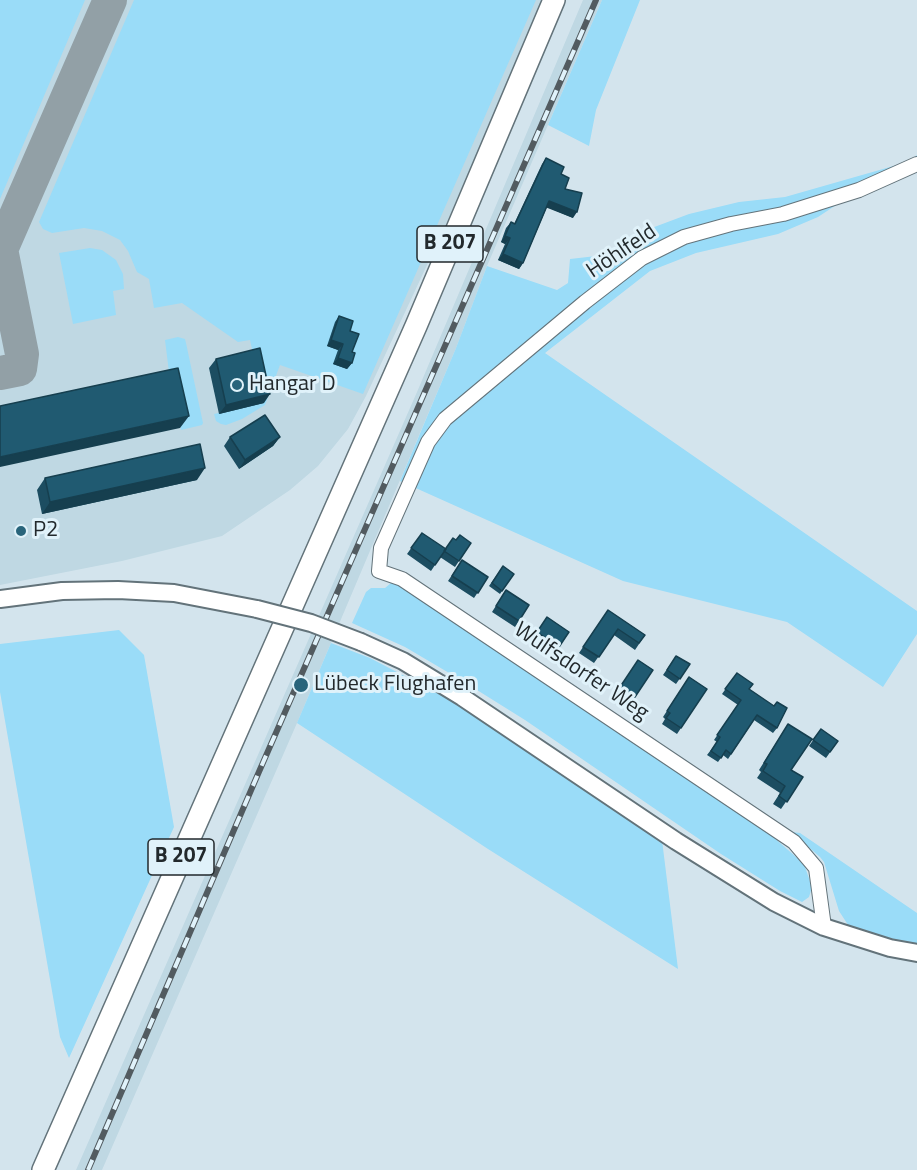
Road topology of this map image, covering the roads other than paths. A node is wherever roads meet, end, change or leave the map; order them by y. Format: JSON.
{"nodes":[{"id":1,"x":554,"y":0,"type":"edge"},
{"id":2,"x":917,"y":164,"type":"edge"},
{"id":3,"x":428,"y":442,"type":"joint"},
{"id":4,"x":0,"y":599,"type":"edge"},
{"id":5,"x":824,"y":927,"type":"junction"},
{"id":6,"x":917,"y":953,"type":"edge"},
{"id":7,"x":43,"y":1170,"type":"edge"}],
"edges":[{"from":1,"to":7,"type":"main road","number":"B 207"},
{"from":2,"to":3,"type":"street","name":"Höhlfeld"},
{"from":3,"to":5,"type":"street","name":"Wulfsdorfer Weg"},
{"from":4,"to":5,"type":"street","bridge":true},
{"from":5,"to":6,"type":"street"}]}
